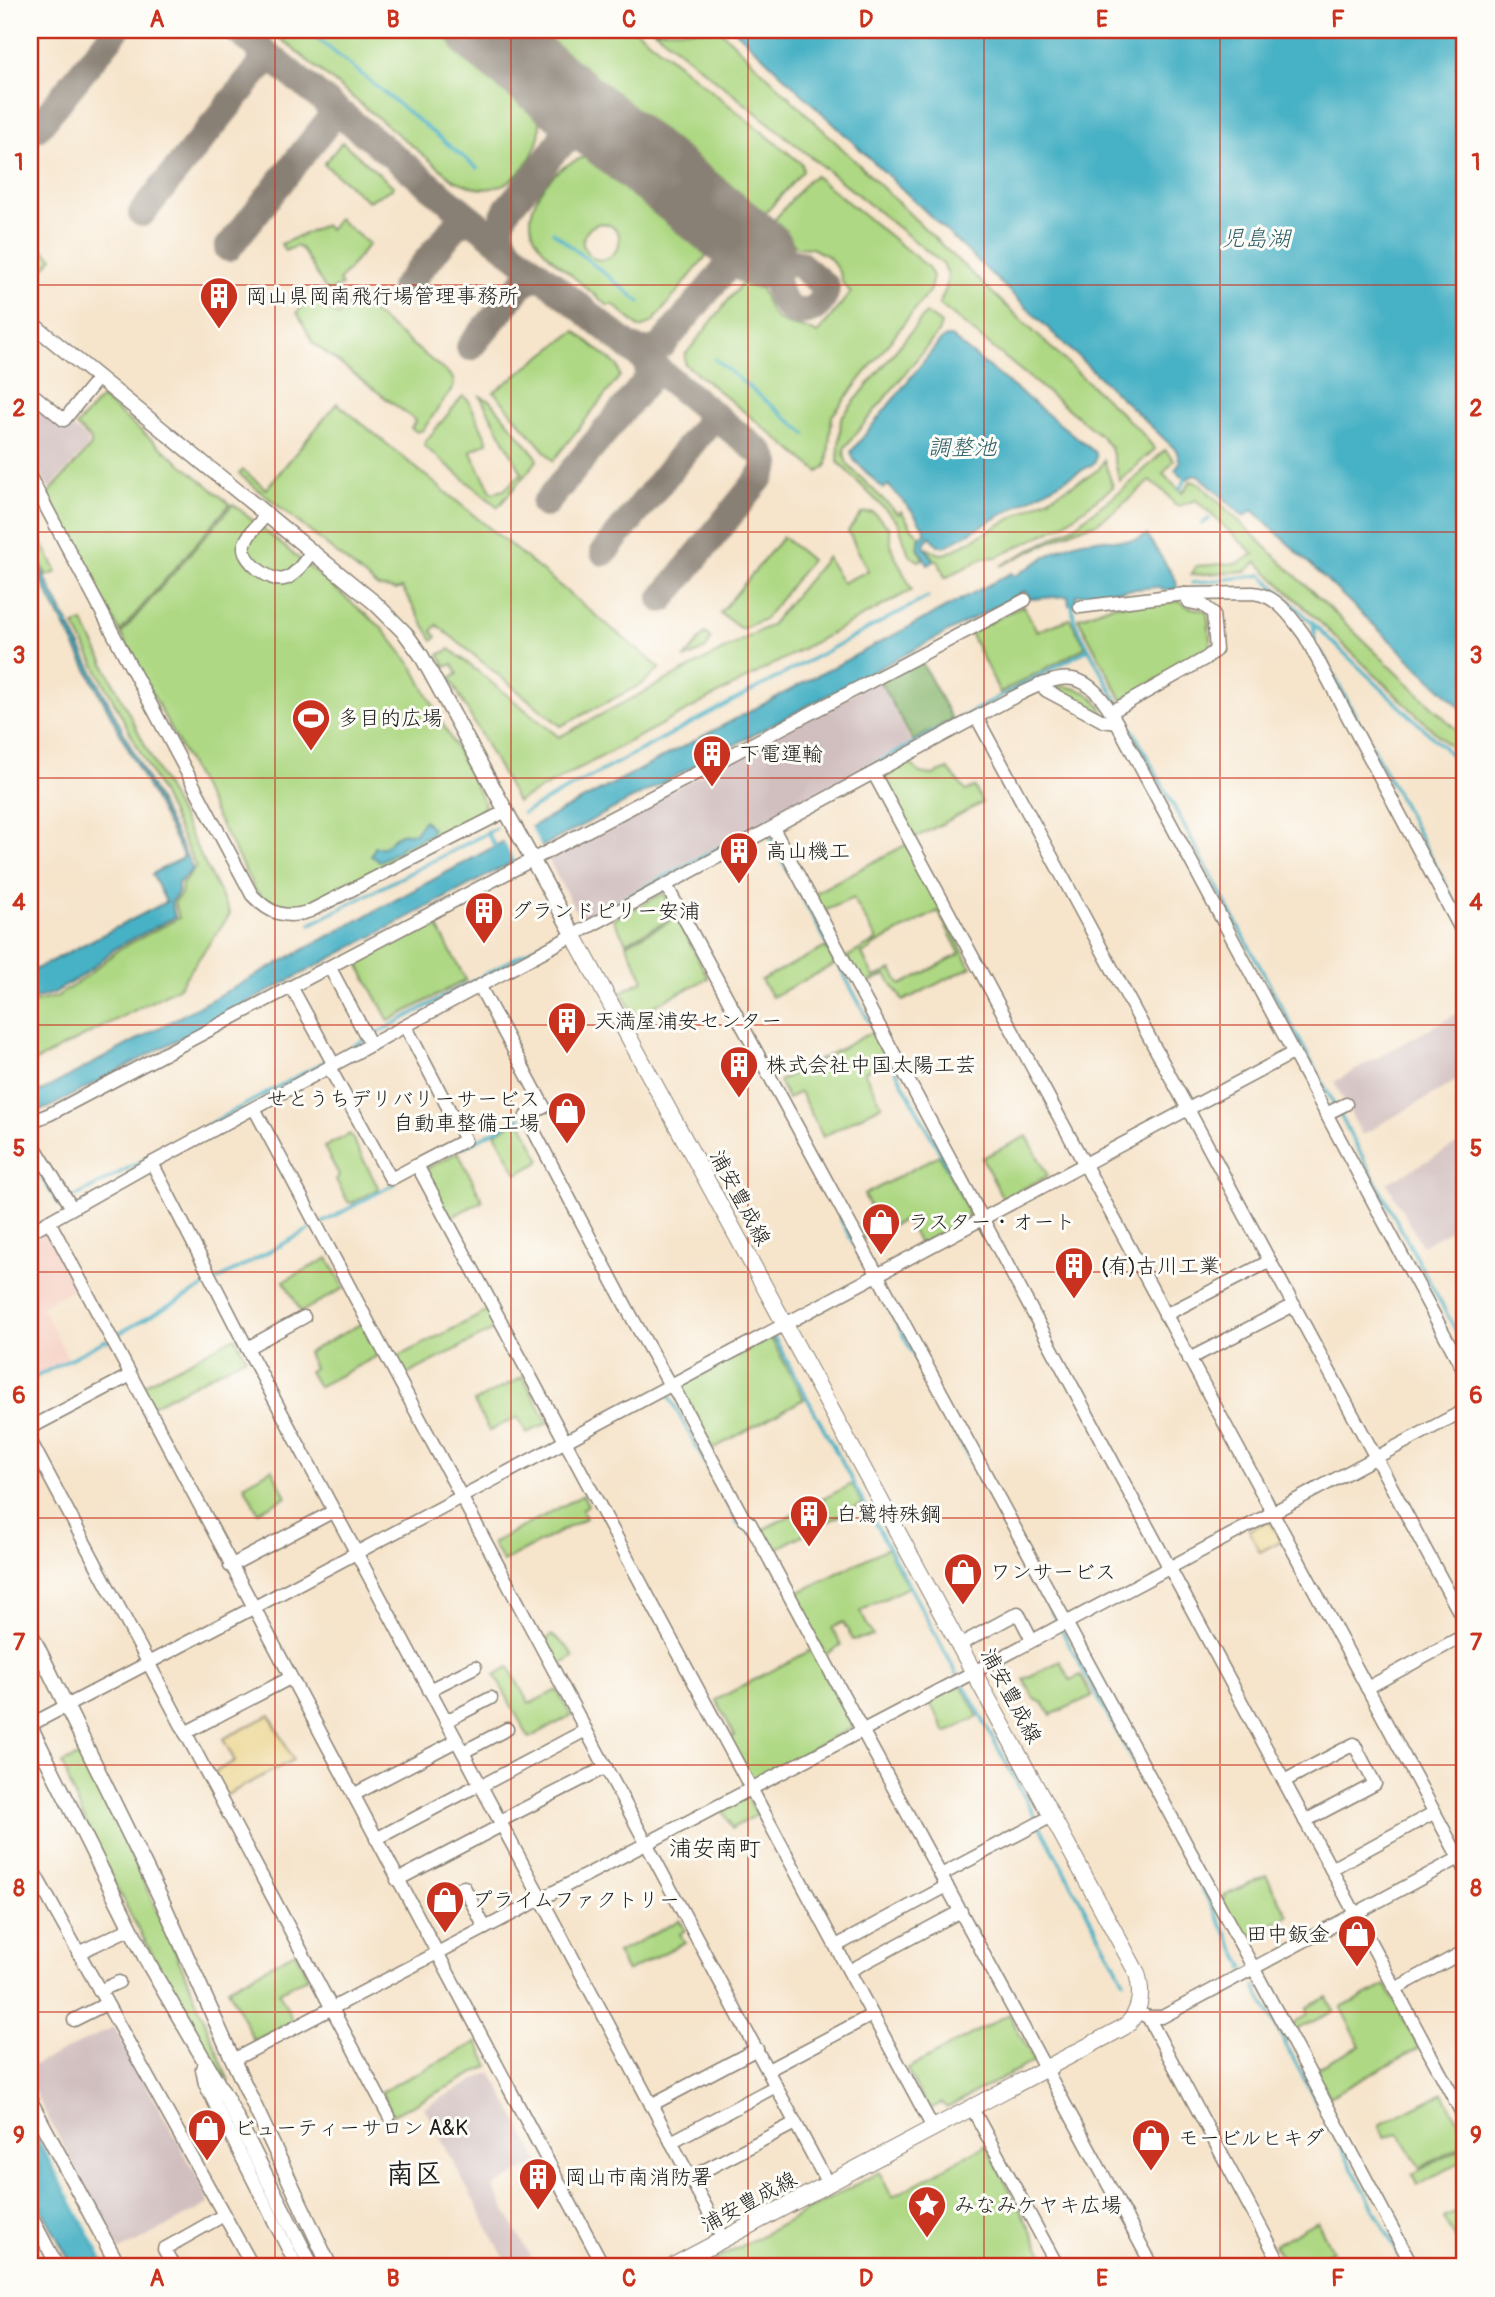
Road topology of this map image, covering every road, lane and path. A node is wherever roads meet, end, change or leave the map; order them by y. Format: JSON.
{"nodes":[{"id":1,"x":30,"y":322,"type":"edge"},
{"id":2,"x":99,"y":377,"type":"junction"},
{"id":3,"x":30,"y":392,"type":"edge"},
{"id":4,"x":30,"y":477,"type":"edge"},
{"id":5,"x":267,"y":515,"type":"junction"},
{"id":6,"x":312,"y":552,"type":"junction"},
{"id":7,"x":1185,"y":594,"type":"junction"},
{"id":8,"x":1025,"y":600,"type":"dead end"},
{"id":9,"x":1080,"y":607,"type":"dead end"},
{"id":10,"x":1040,"y":684,"type":"junction"},
{"id":11,"x":1116,"y":712,"type":"junction"},
{"id":12,"x":977,"y":718,"type":"junction"},
{"id":13,"x":874,"y":774,"type":"junction"},
{"id":14,"x":506,"y":811,"type":"junction"},
{"id":15,"x":773,"y":828,"type":"junction"},
{"id":16,"x":532,"y":858,"type":"junction"},
{"id":17,"x":666,"y":885,"type":"junction"},
{"id":18,"x":574,"y":936,"type":"junction"},
{"id":19,"x":1465,"y":937,"type":"edge"},
{"id":20,"x":330,"y":968,"type":"junction"},
{"id":21,"x":292,"y":988,"type":"junction"},
{"id":22,"x":480,"y":988,"type":"junction"},
{"id":23,"x":406,"y":1027,"type":"junction"},
{"id":24,"x":368,"y":1040,"type":"junction"},
{"id":25,"x":1293,"y":1053,"type":"junction"},
{"id":26,"x":330,"y":1062,"type":"junction"},
{"id":27,"x":254,"y":1108,"type":"junction"},
{"id":28,"x":1188,"y":1109,"type":"junction"},
{"id":29,"x":30,"y":1122,"type":"edge"},
{"id":30,"x":30,"y":1139,"type":"edge"},
{"id":31,"x":152,"y":1163,"type":"junction"},
{"id":32,"x":417,"y":1165,"type":"junction"},
{"id":33,"x":1085,"y":1165,"type":"junction"},
{"id":34,"x":72,"y":1208,"type":"junction"},
{"id":35,"x":981,"y":1220,"type":"junction"},
{"id":36,"x":49,"y":1222,"type":"junction"},
{"id":37,"x":30,"y":1232,"type":"edge"},
{"id":38,"x":1270,"y":1261,"type":"junction"},
{"id":39,"x":877,"y":1276,"type":"junction"},
{"id":40,"x":1294,"y":1305,"type":"junction"},
{"id":41,"x":1166,"y":1315,"type":"junction"},
{"id":42,"x":304,"y":1317,"type":"dead end"},
{"id":43,"x":784,"y":1324,"type":"junction"},
{"id":44,"x":247,"y":1348,"type":"junction"},
{"id":45,"x":1189,"y":1359,"type":"junction"},
{"id":46,"x":1465,"y":1373,"type":"edge"},
{"id":47,"x":129,"y":1376,"type":"junction"},
{"id":48,"x":671,"y":1385,"type":"junction"},
{"id":49,"x":1465,"y":1410,"type":"edge"},
{"id":50,"x":30,"y":1428,"type":"edge"},
{"id":51,"x":30,"y":1440,"type":"edge"},
{"id":52,"x":565,"y":1440,"type":"junction"},
{"id":53,"x":1376,"y":1457,"type":"junction"},
{"id":54,"x":461,"y":1495,"type":"junction"},
{"id":55,"x":332,"y":1512,"type":"junction"},
{"id":56,"x":1272,"y":1513,"type":"junction"},
{"id":57,"x":356,"y":1552,"type":"junction"},
{"id":58,"x":230,"y":1566,"type":"junction"},
{"id":59,"x":1170,"y":1568,"type":"junction"},
{"id":60,"x":253,"y":1608,"type":"junction"},
{"id":61,"x":1065,"y":1623,"type":"junction"},
{"id":62,"x":1465,"y":1623,"type":"edge"},
{"id":63,"x":30,"y":1632,"type":"edge"},
{"id":64,"x":1465,"y":1635,"type":"edge"},
{"id":65,"x":1032,"y":1640,"type":"junction"},
{"id":66,"x":959,"y":1645,"type":"junction"},
{"id":67,"x":147,"y":1663,"type":"junction"},
{"id":68,"x":475,"y":1667,"type":"dead end"},
{"id":69,"x":974,"y":1672,"type":"junction"},
{"id":70,"x":288,"y":1679,"type":"junction"},
{"id":71,"x":1367,"y":1688,"type":"junction"},
{"id":72,"x":429,"y":1690,"type":"junction"},
{"id":73,"x":491,"y":1698,"type":"dead end"},
{"id":74,"x":66,"y":1706,"type":"junction"},
{"id":75,"x":446,"y":1721,"type":"junction"},
{"id":76,"x":30,"y":1725,"type":"edge"},
{"id":77,"x":507,"y":1729,"type":"dead end"},
{"id":78,"x":862,"y":1730,"type":"junction"},
{"id":79,"x":584,"y":1732,"type":"junction"},
{"id":80,"x":185,"y":1733,"type":"junction"},
{"id":81,"x":456,"y":1745,"type":"junction"},
{"id":82,"x":604,"y":1768,"type":"junction"},
{"id":83,"x":1284,"y":1781,"type":"junction"},
{"id":84,"x":478,"y":1786,"type":"junction"},
{"id":85,"x":751,"y":1789,"type":"junction"},
{"id":86,"x":353,"y":1795,"type":"junction"},
{"id":87,"x":1435,"y":1812,"type":"junction"},
{"id":88,"x":1043,"y":1821,"type":"junction"},
{"id":89,"x":1305,"y":1821,"type":"junction"},
{"id":90,"x":499,"y":1825,"type":"junction"},
{"id":91,"x":376,"y":1839,"type":"junction"},
{"id":92,"x":647,"y":1843,"type":"junction"},
{"id":93,"x":1463,"y":1861,"type":"edge"},
{"id":94,"x":30,"y":1865,"type":"edge"},
{"id":95,"x":1331,"y":1869,"type":"junction"},
{"id":96,"x":397,"y":1880,"type":"junction"},
{"id":97,"x":944,"y":1881,"type":"junction"},
{"id":98,"x":455,"y":1890,"type":"dead end"},
{"id":99,"x":541,"y":1898,"type":"junction"},
{"id":100,"x":961,"y":1911,"type":"junction"},
{"id":101,"x":1355,"y":1915,"type":"junction"},
{"id":102,"x":131,"y":1928,"type":"junction"},
{"id":103,"x":485,"y":1928,"type":"junction"},
{"id":104,"x":835,"y":1946,"type":"junction"},
{"id":105,"x":1465,"y":1951,"type":"edge"},
{"id":106,"x":78,"y":1953,"type":"junction"},
{"id":107,"x":437,"y":1954,"type":"junction"},
{"id":108,"x":1254,"y":1969,"type":"junction"},
{"id":109,"x":849,"y":1971,"type":"junction"},
{"id":110,"x":119,"y":1982,"type":"dead end"},
{"id":111,"x":1395,"y":1989,"type":"junction"},
{"id":112,"x":99,"y":1991,"type":"junction"},
{"id":113,"x":106,"y":2004,"type":"junction"},
{"id":114,"x":333,"y":2009,"type":"junction"},
{"id":115,"x":872,"y":2015,"type":"junction"},
{"id":116,"x":1142,"y":2015,"type":"junction"},
{"id":117,"x":74,"y":2020,"type":"dead end"},
{"id":118,"x":757,"y":2049,"type":"junction"},
{"id":119,"x":205,"y":2059,"type":"junction"},
{"id":120,"x":233,"y":2060,"type":"junction"},
{"id":121,"x":1047,"y":2068,"type":"junction"},
{"id":122,"x":768,"y":2070,"type":"junction"},
{"id":123,"x":776,"y":2086,"type":"junction"},
{"id":124,"x":30,"y":2101,"type":"edge"},
{"id":125,"x":651,"y":2105,"type":"junction"},
{"id":126,"x":972,"y":2108,"type":"junction"},
{"id":127,"x":389,"y":2116,"type":"dead end"},
{"id":128,"x":1465,"y":2119,"type":"edge"},
{"id":129,"x":795,"y":2123,"type":"junction"},
{"id":130,"x":933,"y":2128,"type":"junction"},
{"id":131,"x":671,"y":2142,"type":"junction"},
{"id":132,"x":690,"y":2178,"type":"junction"},
{"id":133,"x":828,"y":2184,"type":"junction"},
{"id":134,"x":30,"y":2214,"type":"edge"},
{"id":135,"x":224,"y":2215,"type":"junction"},
{"id":136,"x":723,"y":2239,"type":"junction"},
{"id":137,"x":58,"y":2267,"type":"edge"},
{"id":138,"x":119,"y":2267,"type":"edge"},
{"id":139,"x":174,"y":2267,"type":"edge"},
{"id":140,"x":253,"y":2267,"type":"edge"},
{"id":141,"x":296,"y":2267,"type":"edge"},
{"id":142,"x":312,"y":2267,"type":"edge"},
{"id":143,"x":330,"y":2267,"type":"edge"},
{"id":144,"x":604,"y":2267,"type":"edge"},
{"id":145,"x":671,"y":2267,"type":"edge"},
{"id":146,"x":1058,"y":2267,"type":"edge"},
{"id":147,"x":1153,"y":2267,"type":"edge"},
{"id":148,"x":1282,"y":2267,"type":"edge"},
{"id":149,"x":1413,"y":2267,"type":"edge"}],
"edges":[{"from":1,"to":2,"type":"street"},
{"from":2,"to":3,"type":"street"},
{"from":2,"to":5,"type":"street"},
{"from":4,"to":14,"type":"street"},
{"from":5,"to":6,"type":"street"},
{"from":5,"to":6,"type":"street"},
{"from":6,"to":14,"type":"street"},
{"from":7,"to":9,"type":"street"},
{"from":7,"to":11,"type":"street"},
{"from":7,"to":19,"type":"street"},
{"from":8,"to":16,"type":"street"},
{"from":10,"to":11,"type":"street"},
{"from":10,"to":11,"type":"street"},
{"from":10,"to":12,"type":"street"},
{"from":11,"to":25,"type":"street"},
{"from":12,"to":13,"type":"street"},
{"from":12,"to":28,"type":"street"},
{"from":13,"to":15,"type":"street"},
{"from":13,"to":33,"type":"street"},
{"from":14,"to":16,"type":"street"},
{"from":15,"to":17,"type":"street"},
{"from":15,"to":35,"type":"street"},
{"from":16,"to":18,"type":"street"},
{"from":16,"to":20,"type":"street"},
{"from":17,"to":18,"type":"street"},
{"from":17,"to":39,"type":"street"},
{"from":18,"to":22,"type":"street"},
{"from":18,"to":43,"type":"main road","name":"浦安豊成線"},
{"from":20,"to":21,"type":"street"},
{"from":20,"to":24,"type":"street"},
{"from":21,"to":26,"type":"street"},
{"from":21,"to":29,"type":"street"},
{"from":22,"to":23,"type":"street"},
{"from":22,"to":48,"type":"street"},
{"from":23,"to":24,"type":"street"},
{"from":23,"to":32,"type":"street"},
{"from":24,"to":26,"type":"street"},
{"from":25,"to":28,"type":"street"},
{"from":25,"to":46,"type":"street"},
{"from":26,"to":27,"type":"street"},
{"from":26,"to":32,"type":"street"},
{"from":27,"to":31,"type":"street"},
{"from":27,"to":54,"type":"street"},
{"from":28,"to":33,"type":"street"},
{"from":28,"to":38,"type":"street"},
{"from":30,"to":34,"type":"street"},
{"from":31,"to":34,"type":"street"},
{"from":31,"to":44,"type":"street"},
{"from":32,"to":52,"type":"street"},
{"from":33,"to":35,"type":"street"},
{"from":33,"to":41,"type":"street"},
{"from":34,"to":36,"type":"street"},
{"from":35,"to":39,"type":"street"},
{"from":35,"to":59,"type":"street"},
{"from":36,"to":37,"type":"street"},
{"from":36,"to":47,"type":"street"},
{"from":38,"to":40,"type":"street"},
{"from":38,"to":41,"type":"street"},
{"from":39,"to":43,"type":"street"},
{"from":39,"to":61,"type":"street"},
{"from":40,"to":45,"type":"street"},
{"from":40,"to":53,"type":"street"},
{"from":41,"to":45,"type":"street"},
{"from":42,"to":44,"type":"street"},
{"from":43,"to":48,"type":"street"},
{"from":43,"to":66,"type":"main road","name":"浦安豊成線"},
{"from":44,"to":55,"type":"street"},
{"from":45,"to":56,"type":"street"},
{"from":47,"to":50,"type":"street"},
{"from":47,"to":58,"type":"street"},
{"from":48,"to":52,"type":"street"},
{"from":48,"to":78,"type":"street"},
{"from":49,"to":53,"type":"street"},
{"from":51,"to":67,"type":"street"},
{"from":52,"to":54,"type":"street"},
{"from":52,"to":85,"type":"street"},
{"from":53,"to":56,"type":"street"},
{"from":53,"to":62,"type":"street"},
{"from":54,"to":57,"type":"street"},
{"from":54,"to":79,"type":"street"},
{"from":55,"to":57,"type":"street"},
{"from":55,"to":58,"type":"street"},
{"from":56,"to":59,"type":"street"},
{"from":56,"to":71,"type":"street"},
{"from":57,"to":60,"type":"street"},
{"from":57,"to":72,"type":"street"},
{"from":58,"to":60,"type":"street"},
{"from":59,"to":61,"type":"street"},
{"from":59,"to":83,"type":"street"},
{"from":60,"to":67,"type":"street"},
{"from":60,"to":70,"type":"street"},
{"from":61,"to":65,"type":"street"},
{"from":61,"to":108,"type":"street"},
{"from":63,"to":74,"type":"street"},
{"from":64,"to":71,"type":"street"},
{"from":65,"to":66,"type":"street"},
{"from":65,"to":69,"type":"street"},
{"from":66,"to":69,"type":"main road","name":"浦安豊成線"},
{"from":67,"to":74,"type":"street"},
{"from":67,"to":80,"type":"street"},
{"from":68,"to":72,"type":"street"},
{"from":69,"to":78,"type":"street"},
{"from":69,"to":88,"type":"main road","name":"浦安豊成線"},
{"from":70,"to":80,"type":"street"},
{"from":70,"to":86,"type":"street"},
{"from":71,"to":87,"type":"street"},
{"from":72,"to":75,"type":"street"},
{"from":73,"to":75,"type":"street"},
{"from":74,"to":76,"type":"street"},
{"from":74,"to":120,"type":"street"},
{"from":75,"to":81,"type":"street"},
{"from":76,"to":102,"type":"street"},
{"from":77,"to":81,"type":"street"},
{"from":78,"to":85,"type":"street"},
{"from":78,"to":97,"type":"street"},
{"from":79,"to":82,"type":"street"},
{"from":79,"to":84,"type":"street"},
{"from":80,"to":114,"type":"street"},
{"from":81,"to":84,"type":"street"},
{"from":81,"to":86,"type":"street"},
{"from":82,"to":90,"type":"street"},
{"from":82,"to":92,"type":"street"},
{"from":83,"to":89,"type":"street"},
{"from":83,"to":89,"type":"street"},
{"from":84,"to":90,"type":"street"},
{"from":84,"to":91,"type":"street"},
{"from":85,"to":92,"type":"street"},
{"from":85,"to":104,"type":"street"},
{"from":86,"to":91,"type":"street"},
{"from":87,"to":93,"type":"street"},
{"from":87,"to":95,"type":"street"},
{"from":88,"to":97,"type":"street"},
{"from":88,"to":116,"type":"main road","name":"浦安豊成線"},
{"from":89,"to":95,"type":"street"},
{"from":90,"to":96,"type":"street"},
{"from":90,"to":99,"type":"street"},
{"from":91,"to":96,"type":"street"},
{"from":92,"to":99,"type":"street"},
{"from":92,"to":118,"type":"street"},
{"from":93,"to":101,"type":"street"},
{"from":94,"to":106,"type":"street"},
{"from":95,"to":101,"type":"street"},
{"from":96,"to":107,"type":"street"},
{"from":97,"to":100,"type":"street"},
{"from":97,"to":104,"type":"street"},
{"from":98,"to":103,"type":"street"},
{"from":99,"to":103,"type":"street"},
{"from":99,"to":125,"type":"street"},
{"from":100,"to":109,"type":"street"},
{"from":100,"to":121,"type":"street"},
{"from":101,"to":108,"type":"street"},
{"from":101,"to":111,"type":"street"},
{"from":102,"to":106,"type":"street"},
{"from":102,"to":119,"type":"street"},
{"from":103,"to":107,"type":"street"},
{"from":104,"to":109,"type":"street"},
{"from":105,"to":111,"type":"street"},
{"from":106,"to":112,"type":"street"},
{"from":107,"to":114,"type":"street"},
{"from":107,"to":144,"type":"street"},
{"from":108,"to":116,"type":"street"},
{"from":108,"to":149,"type":"street"},
{"from":109,"to":115,"type":"street"},
{"from":110,"to":112,"type":"street"},
{"from":111,"to":128,"type":"street"},
{"from":112,"to":113,"type":"street"},
{"from":113,"to":117,"type":"street"},
{"from":113,"to":135,"type":"street"},
{"from":114,"to":120,"type":"street"},
{"from":114,"to":127,"type":"street"},
{"from":115,"to":122,"type":"street"},
{"from":115,"to":130,"type":"street"},
{"from":116,"to":121,"type":"main road","name":"浦安豊成線"},
{"from":116,"to":148,"type":"street"},
{"from":118,"to":122,"type":"street"},
{"from":118,"to":125,"type":"street"},
{"from":119,"to":141,"type":"street"},
{"from":119,"to":142,"type":"street"},
{"from":120,"to":143,"type":"street"},
{"from":121,"to":126,"type":"main road","name":"浦安豊成線"},
{"from":121,"to":147,"type":"street"},
{"from":122,"to":123,"type":"street"},
{"from":123,"to":129,"type":"street"},
{"from":123,"to":131,"type":"street"},
{"from":124,"to":138,"type":"street"},
{"from":125,"to":131,"type":"street"},
{"from":126,"to":130,"type":"main road","name":"浦安豊成線"},
{"from":126,"to":146,"type":"street"},
{"from":129,"to":132,"type":"street"},
{"from":129,"to":133,"type":"street"},
{"from":130,"to":133,"type":"main road","name":"浦安豊成線"},
{"from":131,"to":132,"type":"street"},
{"from":132,"to":136,"type":"street"},
{"from":133,"to":136,"type":"main road","name":"浦安豊成線"},
{"from":134,"to":137,"type":"street"},
{"from":135,"to":139,"type":"street"},
{"from":135,"to":140,"type":"street"},
{"from":136,"to":145,"type":"main road","name":"浦安豊成線"}]}
